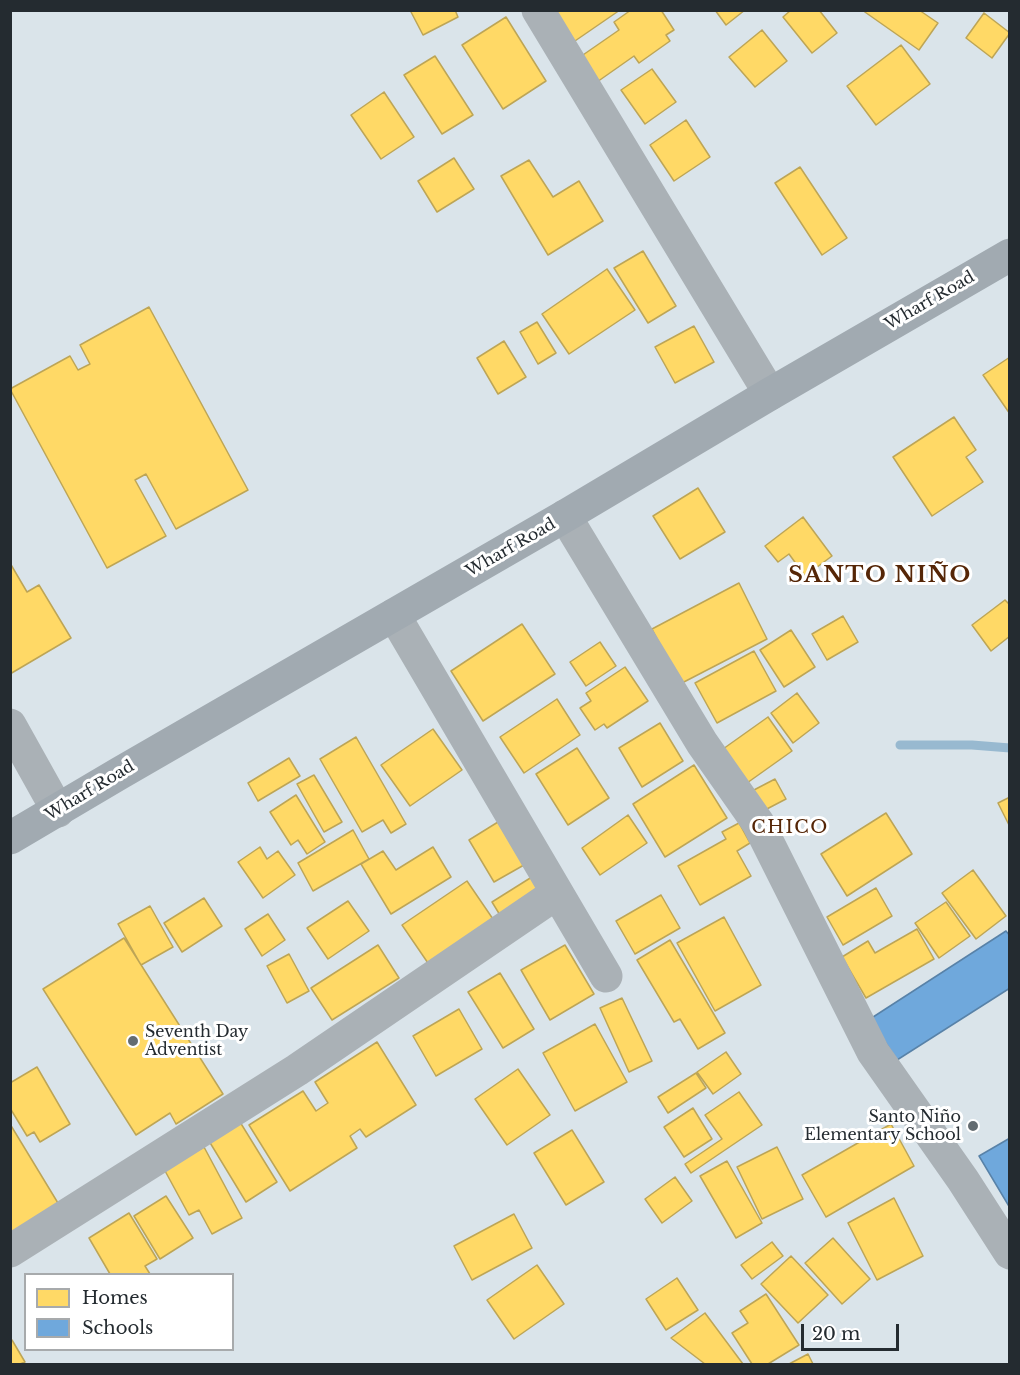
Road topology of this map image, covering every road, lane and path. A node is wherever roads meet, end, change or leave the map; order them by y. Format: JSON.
{"nodes":[{"id":1,"x":538,"y":10,"type":"edge"},
{"id":2,"x":1010,"y":255,"type":"edge"},
{"id":3,"x":770,"y":394,"type":"junction"},
{"id":4,"x":566,"y":516,"type":"junction"},
{"id":5,"x":394,"y":615,"type":"junction"},
{"id":6,"x":10,"y":725,"type":"edge"},
{"id":7,"x":58,"y":811,"type":"junction"},
{"id":8,"x":10,"y":838,"type":"edge"},
{"id":9,"x":557,"y":893,"type":"junction"},
{"id":10,"x":606,"y":976,"type":"dead end"},
{"id":11,"x":10,"y":1251,"type":"edge"},
{"id":12,"x":1010,"y":1252,"type":"edge"}],
"edges":[{"from":1,"to":3,"type":"street"},
{"from":2,"to":3,"type":"main road","name":"Wharf Road"},
{"from":3,"to":4,"type":"main road","name":"Wharf Road"},
{"from":4,"to":5,"type":"main road","name":"Wharf Road"},
{"from":4,"to":12,"type":"street"},
{"from":5,"to":7,"type":"main road","name":"Wharf Road"},
{"from":5,"to":9,"type":"street"},
{"from":6,"to":7,"type":"street"},
{"from":7,"to":8,"type":"main road","name":"Wharf Road"},
{"from":9,"to":10,"type":"street"},
{"from":9,"to":11,"type":"street"}]}
